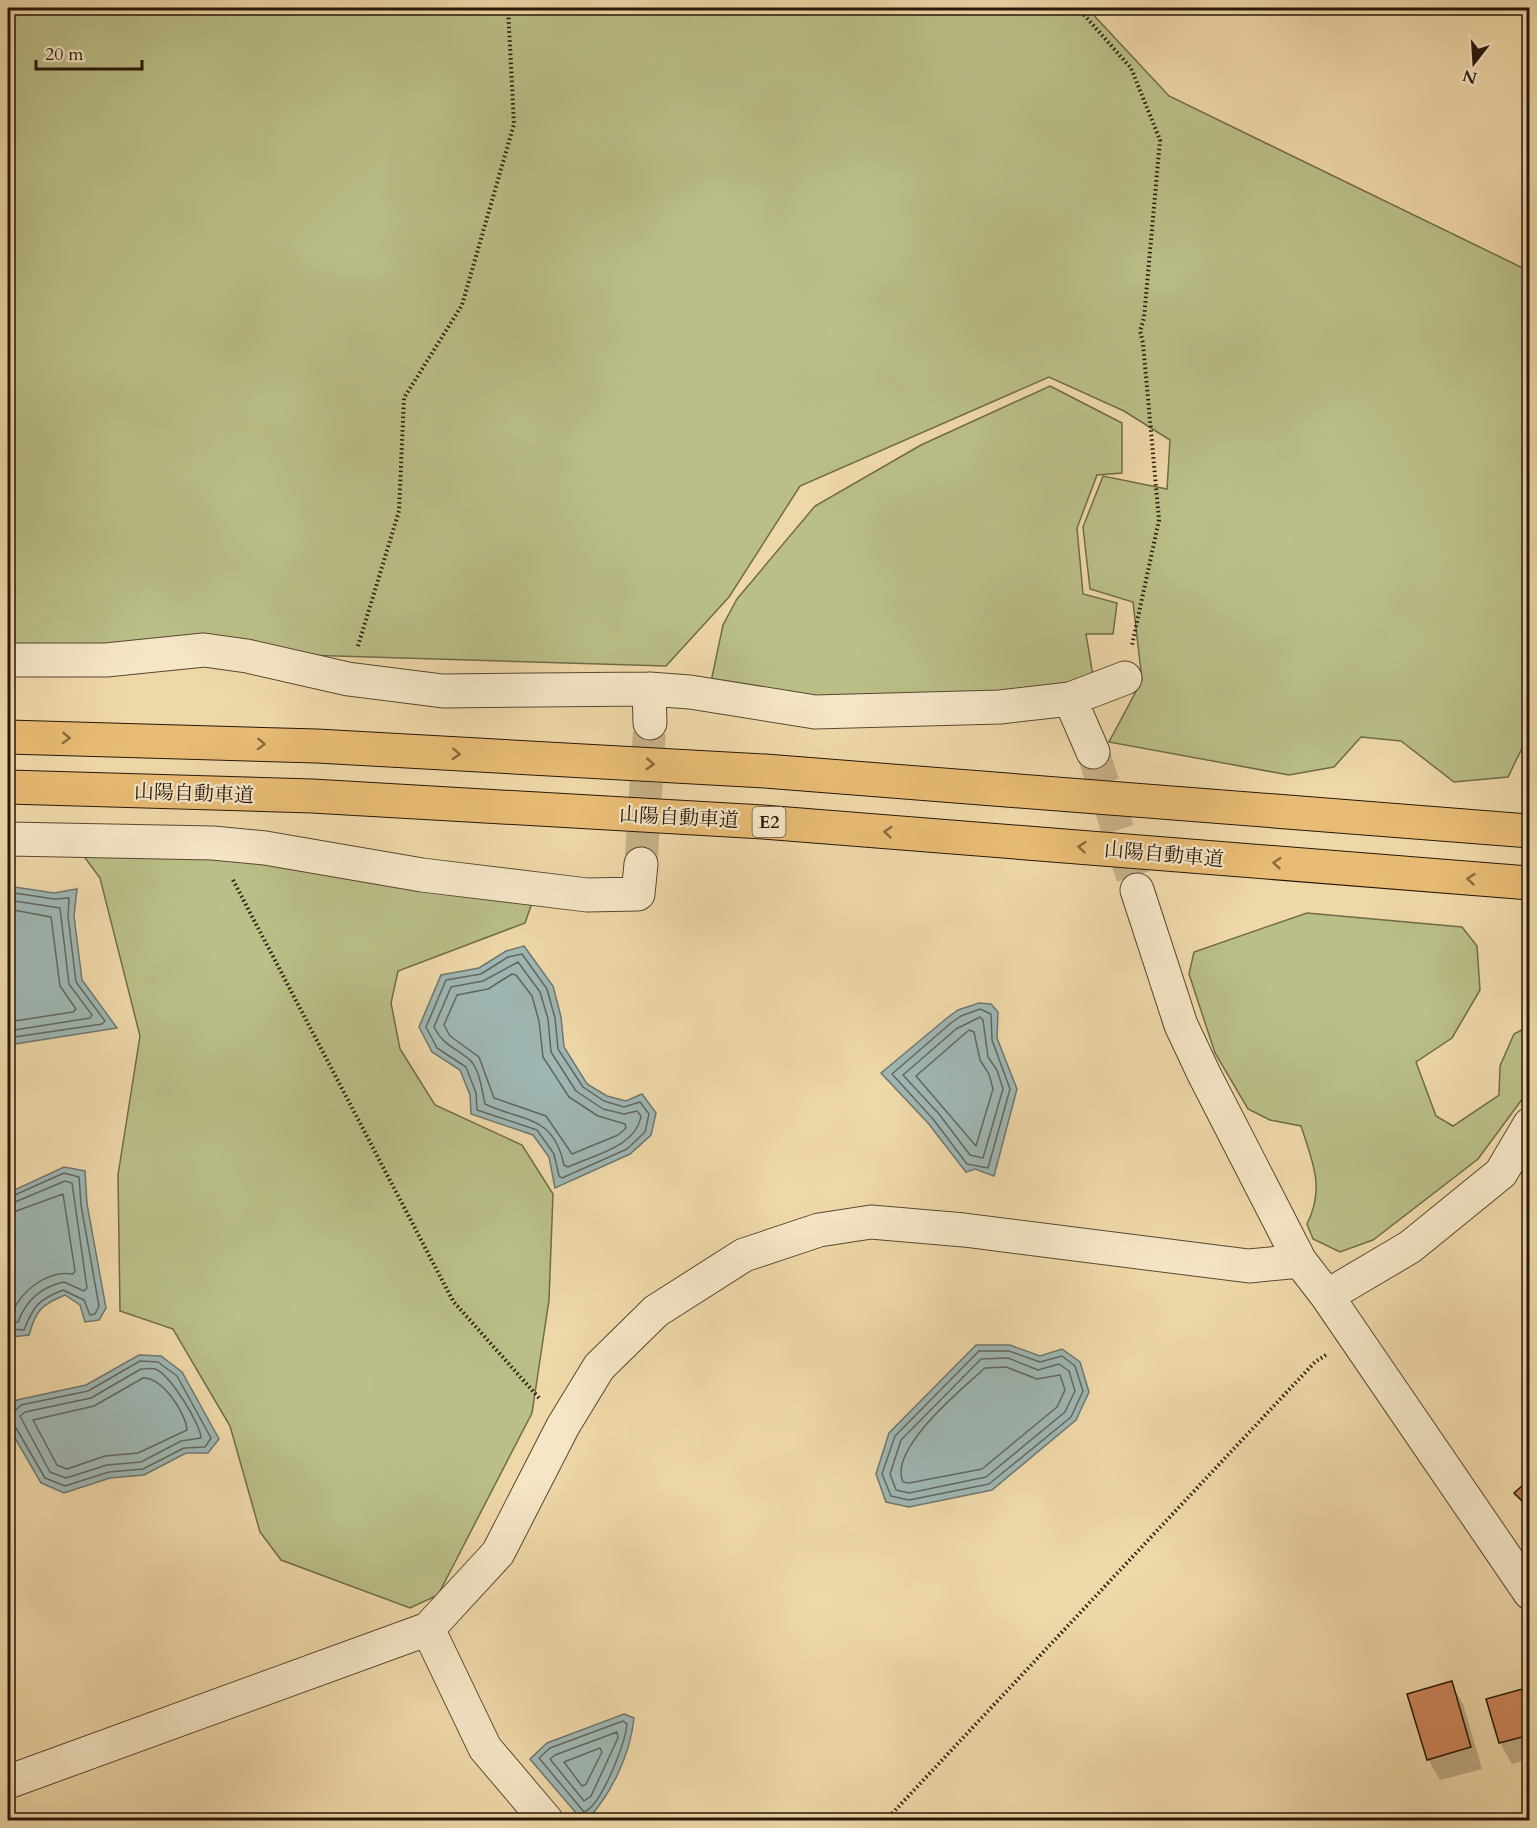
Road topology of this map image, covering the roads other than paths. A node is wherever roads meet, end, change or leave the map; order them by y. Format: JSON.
{"nodes":[{"id":1,"x":8,"y":660,"type":"edge"},
{"id":2,"x":1125,"y":678,"type":"road end"},
{"id":3,"x":649,"y":689,"type":"junction"},
{"id":4,"x":1070,"y":699,"type":"junction"},
{"id":5,"x":650,"y":723,"type":"tunnel mouth"},
{"id":6,"x":8,"y":736,"type":"edge"},
{"id":7,"x":1093,"y":752,"type":"tunnel mouth"},
{"id":8,"x":8,"y":787,"type":"edge"},
{"id":9,"x":1530,"y":831,"type":"edge"},
{"id":10,"x":8,"y":839,"type":"edge"},
{"id":11,"x":641,"y":864,"type":"tunnel mouth"},
{"id":12,"x":1530,"y":883,"type":"edge"},
{"id":13,"x":1137,"y":890,"type":"tunnel mouth"},
{"id":14,"x":1530,"y":1124,"type":"edge"},
{"id":15,"x":1300,"y":1261,"type":"junction"},
{"id":16,"x":1328,"y":1296,"type":"junction"},
{"id":17,"x":1530,"y":1593,"type":"edge"},
{"id":18,"x":428,"y":1629,"type":"junction"},
{"id":19,"x":8,"y":1782,"type":"edge"},
{"id":20,"x":546,"y":1821,"type":"edge"}],
"edges":[{"from":1,"to":3,"type":"street"},
{"from":2,"to":4,"type":"street"},
{"from":3,"to":4,"type":"street"},
{"from":3,"to":5,"type":"street"},
{"from":4,"to":7,"type":"street"},
{"from":6,"to":9,"type":"highway","one_way":true},
{"from":12,"to":8,"type":"highway","name":"山陽自動車道","number":"E2","one_way":true},
{"from":10,"to":11,"type":"street"},
{"from":13,"to":15,"type":"street"},
{"from":14,"to":16,"type":"street"},
{"from":15,"to":16,"type":"street"},
{"from":15,"to":18,"type":"street"},
{"from":16,"to":17,"type":"street"},
{"from":18,"to":19,"type":"street"},
{"from":18,"to":20,"type":"street"}]}
